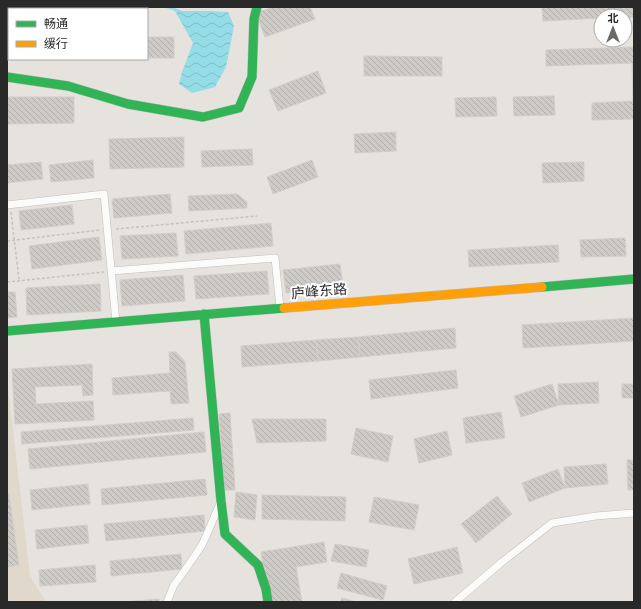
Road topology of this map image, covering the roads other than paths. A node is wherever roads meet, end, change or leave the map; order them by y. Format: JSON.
{"nodes":[{"id":1,"x":257,"y":7,"type":"edge"},
{"id":2,"x":7,"y":77,"type":"edge"},
{"id":3,"x":8,"y":205,"type":"edge"},
{"id":4,"x":111,"y":272,"type":"junction"},
{"id":5,"x":634,"y":278,"type":"edge"},
{"id":6,"x":280,"y":308,"type":"junction"},
{"id":7,"x":204,"y":314,"type":"junction"},
{"id":8,"x":116,"y":322,"type":"junction"},
{"id":9,"x":7,"y":332,"type":"edge"},
{"id":10,"x":221,"y":501,"type":"junction"},
{"id":11,"x":634,"y":513,"type":"edge"},
{"id":12,"x":167,"y":602,"type":"edge"},
{"id":13,"x":268,"y":602,"type":"edge"},
{"id":14,"x":456,"y":602,"type":"edge"}],
"edges":[{"from":1,"to":2,"type":"street"},
{"from":3,"to":4,"type":"street"},
{"from":4,"to":6,"type":"street"},
{"from":4,"to":8,"type":"street"},
{"from":5,"to":6,"type":"street","name":"庐峰东路"},
{"from":6,"to":7,"type":"street","name":"庐峰东路"},
{"from":7,"to":8,"type":"street","name":"庐峰东路"},
{"from":7,"to":10,"type":"street"},
{"from":8,"to":9,"type":"street","name":"庐峰东路"},
{"from":10,"to":12,"type":"street"},
{"from":10,"to":13,"type":"street"},
{"from":11,"to":14,"type":"street"}]}
